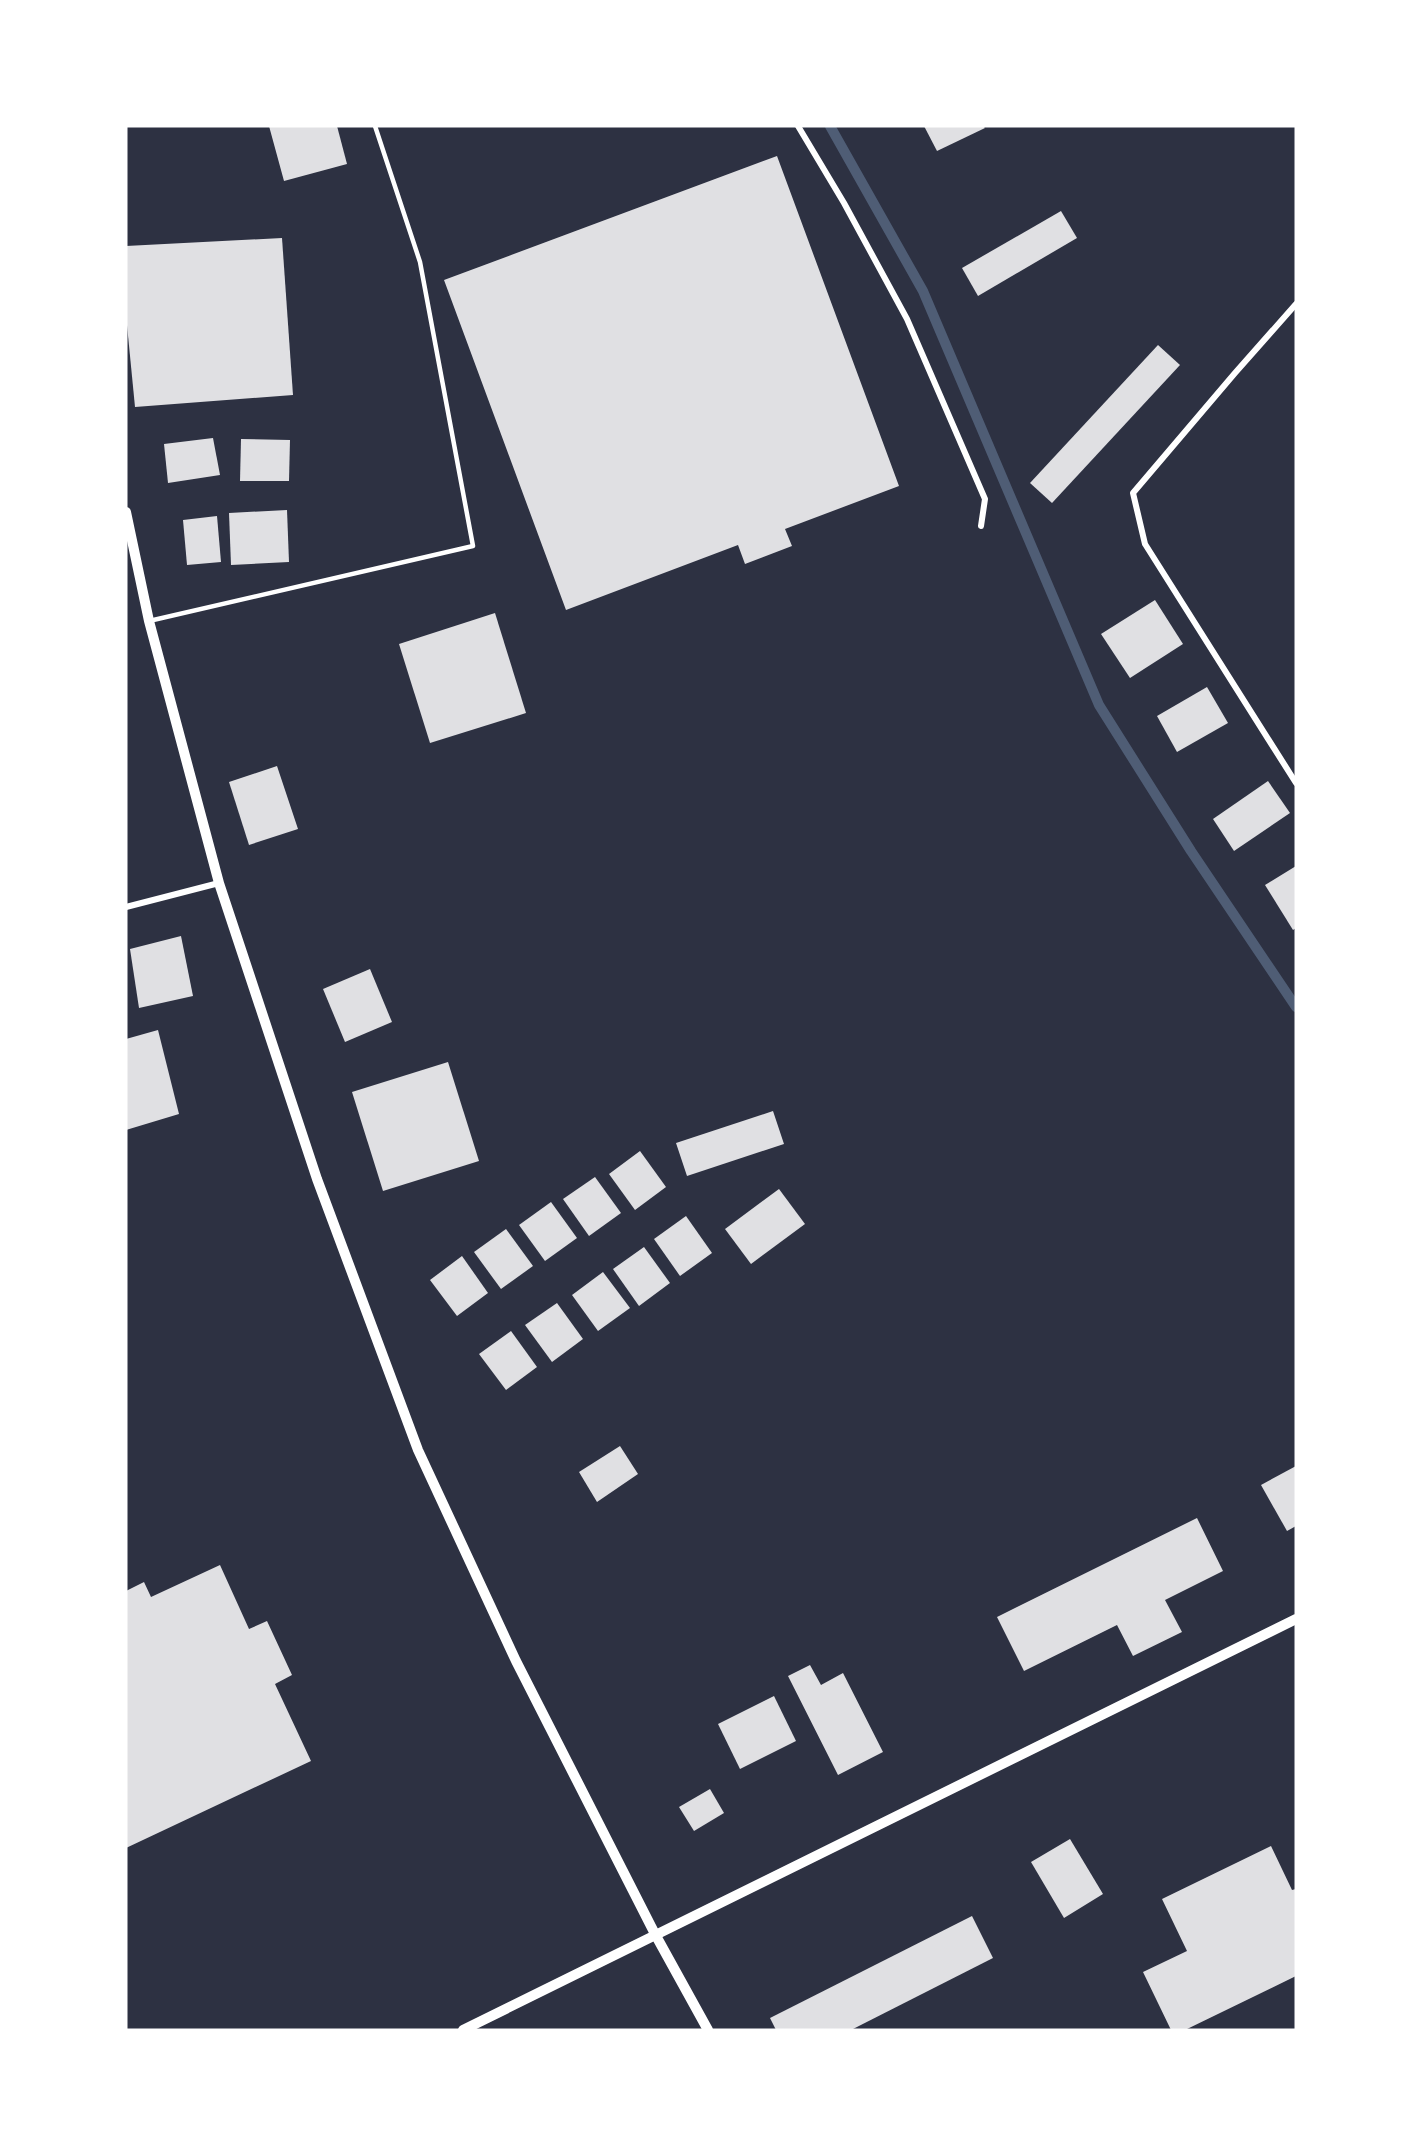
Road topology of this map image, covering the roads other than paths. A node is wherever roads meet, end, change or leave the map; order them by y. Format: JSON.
{"nodes":[{"id":1,"x":375,"y":126,"type":"edge"},
{"id":2,"x":798,"y":126,"type":"edge"},
{"id":3,"x":1296,"y":304,"type":"edge"},
{"id":4,"x":126,"y":512,"type":"edge"},
{"id":5,"x":981,"y":526,"type":"dead end"},
{"id":6,"x":149,"y":621,"type":"junction"},
{"id":7,"x":1296,"y":783,"type":"edge"},
{"id":8,"x":219,"y":883,"type":"junction"},
{"id":9,"x":126,"y":907,"type":"edge"},
{"id":10,"x":1296,"y":1619,"type":"edge"},
{"id":11,"x":655,"y":1934,"type":"junction"},
{"id":12,"x":463,"y":2030,"type":"edge"},
{"id":13,"x":708,"y":2030,"type":"edge"}],
"edges":[{"from":1,"to":6,"type":"lane"},
{"from":2,"to":5,"type":"street"},
{"from":3,"to":7,"type":"street"},
{"from":4,"to":6,"type":"street"},
{"from":6,"to":8,"type":"street"},
{"from":8,"to":9,"type":"street"},
{"from":8,"to":11,"type":"street"},
{"from":10,"to":11,"type":"street"},
{"from":11,"to":12,"type":"street"},
{"from":11,"to":13,"type":"street"}]}
